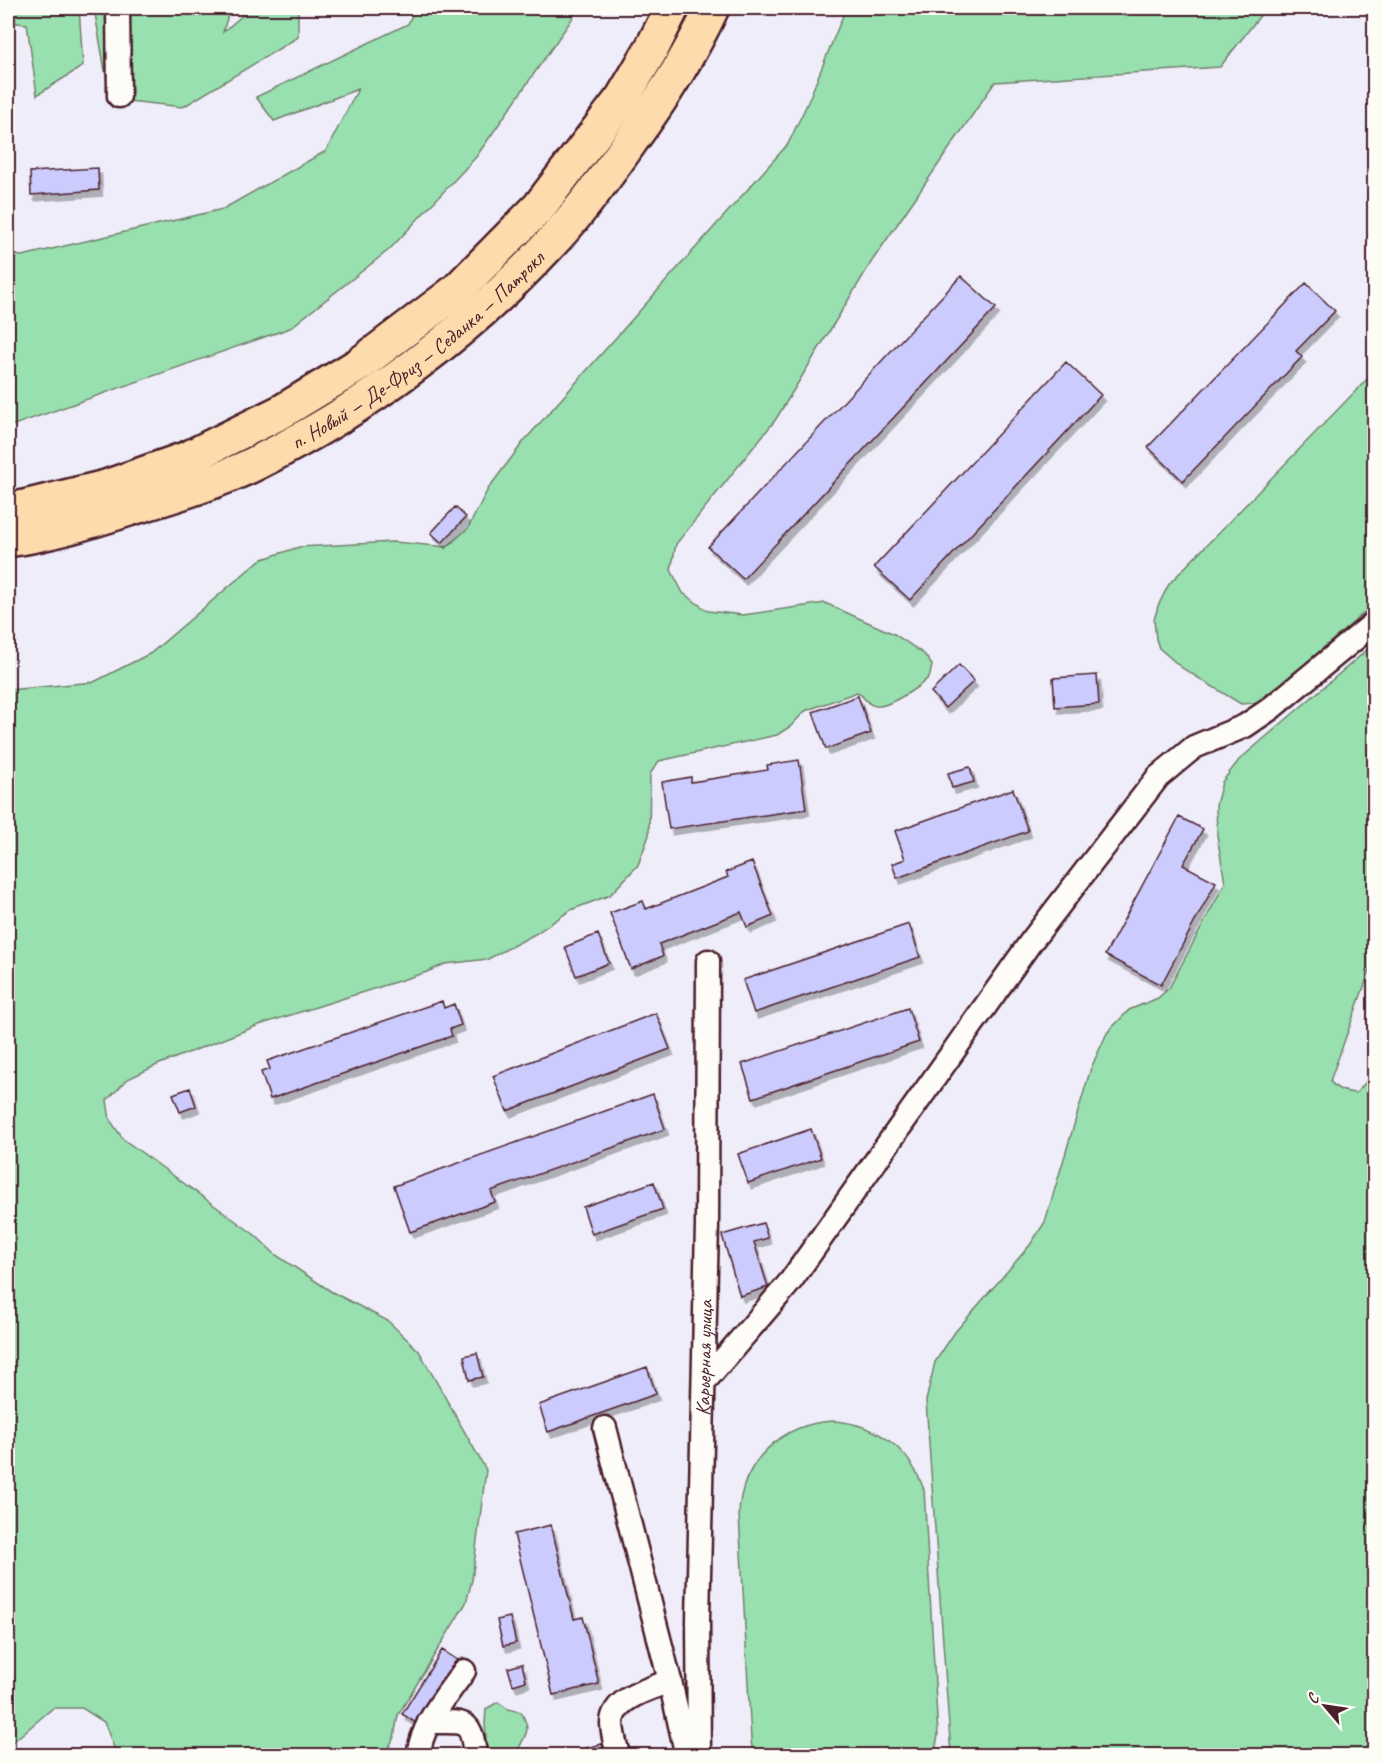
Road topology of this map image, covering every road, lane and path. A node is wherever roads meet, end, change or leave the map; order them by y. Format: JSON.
{"nodes":[{"id":1,"x":118,"y":8,"type":"edge"},
{"id":2,"x":672,"y":8,"type":"edge"},
{"id":3,"x":712,"y":8,"type":"edge"},
{"id":4,"x":119,"y":96,"type":"dead end"},
{"id":5,"x":8,"y":511,"type":"edge"},
{"id":6,"x":8,"y":540,"type":"edge"},
{"id":7,"x":1374,"y":623,"type":"edge"},
{"id":8,"x":708,"y":961,"type":"dead end"},
{"id":9,"x":704,"y":1382,"type":"junction"},
{"id":10,"x":605,"y":1428,"type":"dead end"},
{"id":11,"x":464,"y":1671,"type":"dead end"},
{"id":12,"x":670,"y":1681,"type":"junction"},
{"id":13,"x":429,"y":1722,"type":"junction"},
{"id":14,"x":418,"y":1755,"type":"edge"},
{"id":15,"x":475,"y":1755,"type":"edge"},
{"id":16,"x":618,"y":1755,"type":"edge"},
{"id":17,"x":687,"y":1755,"type":"edge"},
{"id":18,"x":699,"y":1755,"type":"edge"}],
"edges":[{"from":1,"to":4,"type":"street"},
{"from":2,"to":5,"type":"highway","name":"п. Новый — Де-Фриз — Седанка — Патрокл"},
{"from":3,"to":6,"type":"highway","name":"п. Новый — Де-Фриз — Седанка — Патрокл"},
{"from":7,"to":9,"type":"street"},
{"from":8,"to":9,"type":"street","name":"Карьерная улица"},
{"from":9,"to":18,"type":"street","name":"Карьерная улица"},
{"from":10,"to":12,"type":"street"},
{"from":11,"to":13,"type":"street"},
{"from":12,"to":16,"type":"street"},
{"from":12,"to":17,"type":"street"},
{"from":13,"to":14,"type":"street"},
{"from":13,"to":15,"type":"street"}]}
